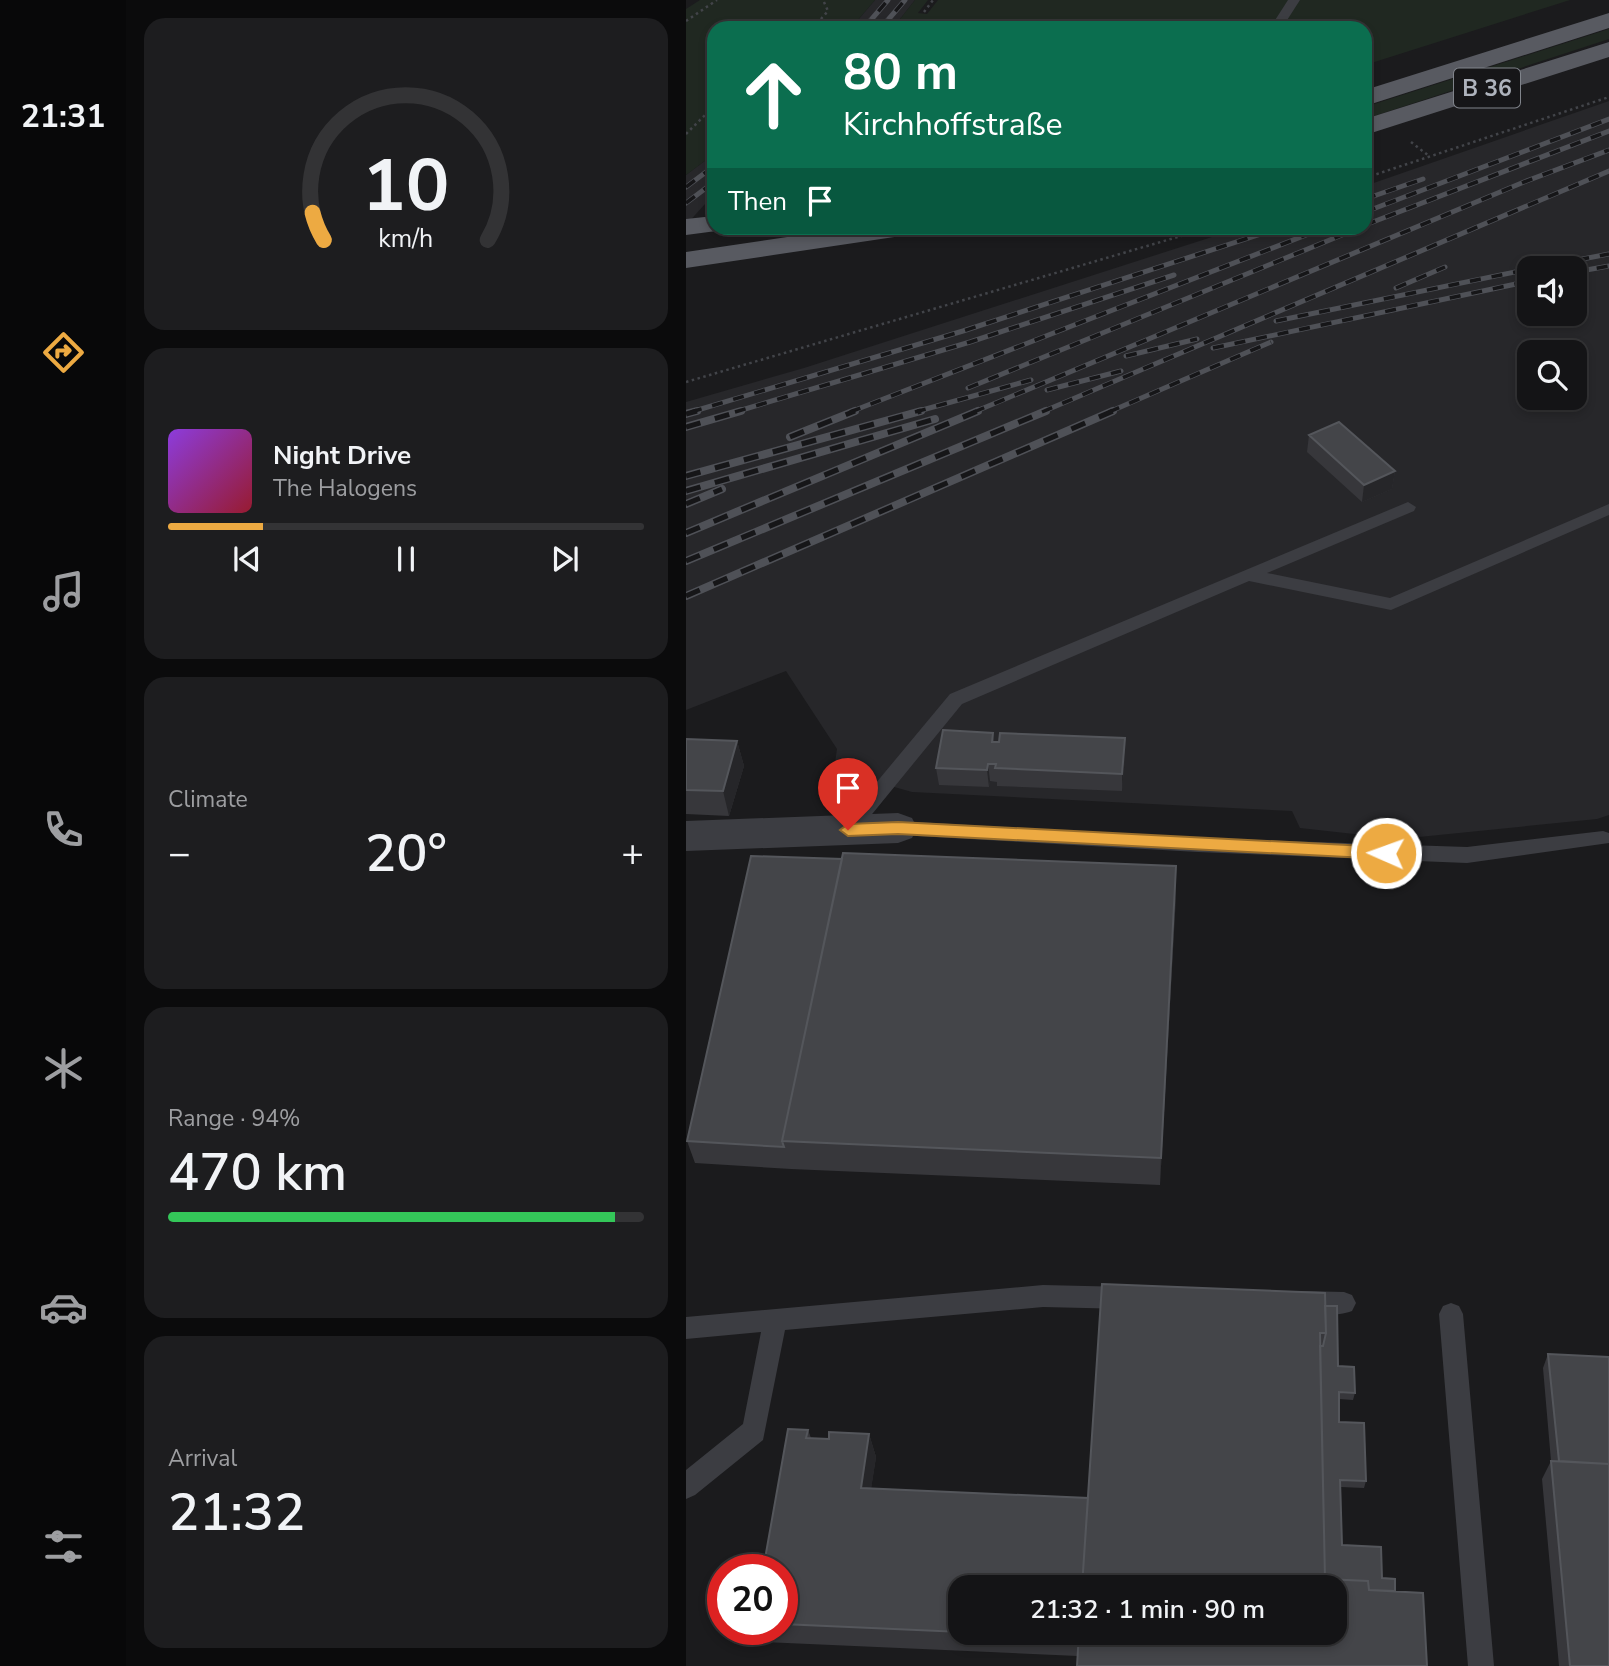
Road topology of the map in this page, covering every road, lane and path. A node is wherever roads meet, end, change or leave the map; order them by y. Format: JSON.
{"nodes":[{"id":1,"x":717,"y":0,"type":"edge"},
{"id":2,"x":823,"y":0,"type":"edge"},
{"id":3,"x":933,"y":0,"type":"edge"},
{"id":4,"x":1294,"y":0,"type":"edge"},
{"id":5,"x":924,"y":12,"type":"dead end"},
{"id":6,"x":1609,"y":20,"type":"edge"},
{"id":7,"x":686,"y":21,"type":"edge"},
{"id":8,"x":819,"y":21,"type":"edge"},
{"id":9,"x":1280,"y":21,"type":"edge"},
{"id":10,"x":1609,"y":49,"type":"edge"},
{"id":11,"x":1372,"y":96,"type":"edge"},
{"id":12,"x":1609,"y":97,"type":"edge"},
{"id":13,"x":707,"y":113,"type":"edge"},
{"id":14,"x":1372,"y":125,"type":"edge"},
{"id":15,"x":686,"y":134,"type":"edge"},
{"id":16,"x":1372,"y":176,"type":"edge"},
{"id":17,"x":707,"y":224,"type":"edge"},
{"id":18,"x":686,"y":228,"type":"edge"},
{"id":19,"x":854,"y":235,"type":"edge"},
{"id":20,"x":1184,"y":235,"type":"edge"},
{"id":21,"x":686,"y":260,"type":"edge"},
{"id":22,"x":686,"y":382,"type":"edge"},
{"id":23,"x":1408,"y":507,"type":"dead end"},
{"id":24,"x":1609,"y":509,"type":"edge"},
{"id":25,"x":1248,"y":575,"type":"junction"},
{"id":26,"x":898,"y":828,"type":"joint"},
{"id":27,"x":848,"y":830,"type":"junction"},
{"id":28,"x":686,"y":836,"type":"edge"},
{"id":29,"x":1603,"y":838,"type":"dead end"},
{"id":30,"x":1152,"y":1298,"type":"edge"},
{"id":31,"x":1276,"y":1301,"type":"edge"},
{"id":32,"x":1344,"y":1303,"type":"dead end"},
{"id":33,"x":1451,"y":1314,"type":"dead end"},
{"id":34,"x":775,"y":1320,"type":"junction"},
{"id":35,"x":686,"y":1328,"type":"edge"},
{"id":36,"x":686,"y":1486,"type":"edge"},
{"id":37,"x":1481,"y":1666,"type":"edge"}],
"edges":[{"from":1,"to":7,"type":"path"},
{"from":2,"to":8,"type":"path"},
{"from":3,"to":5,"type":"path"},
{"from":4,"to":9,"type":"lane"},
{"from":6,"to":11,"type":"main road","number":"B 36"},
{"from":10,"to":14,"type":"main road","number":"B 36"},
{"from":12,"to":16,"type":"path"},
{"from":13,"to":15,"type":"path"},
{"from":17,"to":18,"type":"main road"},
{"from":19,"to":21,"type":"main road"},
{"from":20,"to":22,"type":"path"},
{"from":23,"to":25,"type":"lane"},
{"from":24,"to":25,"type":"lane"},
{"from":25,"to":27,"type":"lane"},
{"from":26,"to":27,"type":"street"},
{"from":26,"to":29,"type":"lane"},
{"from":27,"to":28,"type":"street"},
{"from":30,"to":34,"type":"lane"},
{"from":31,"to":32,"type":"lane"},
{"from":33,"to":37,"type":"lane"},
{"from":34,"to":35,"type":"lane"},
{"from":34,"to":36,"type":"lane"}]}
